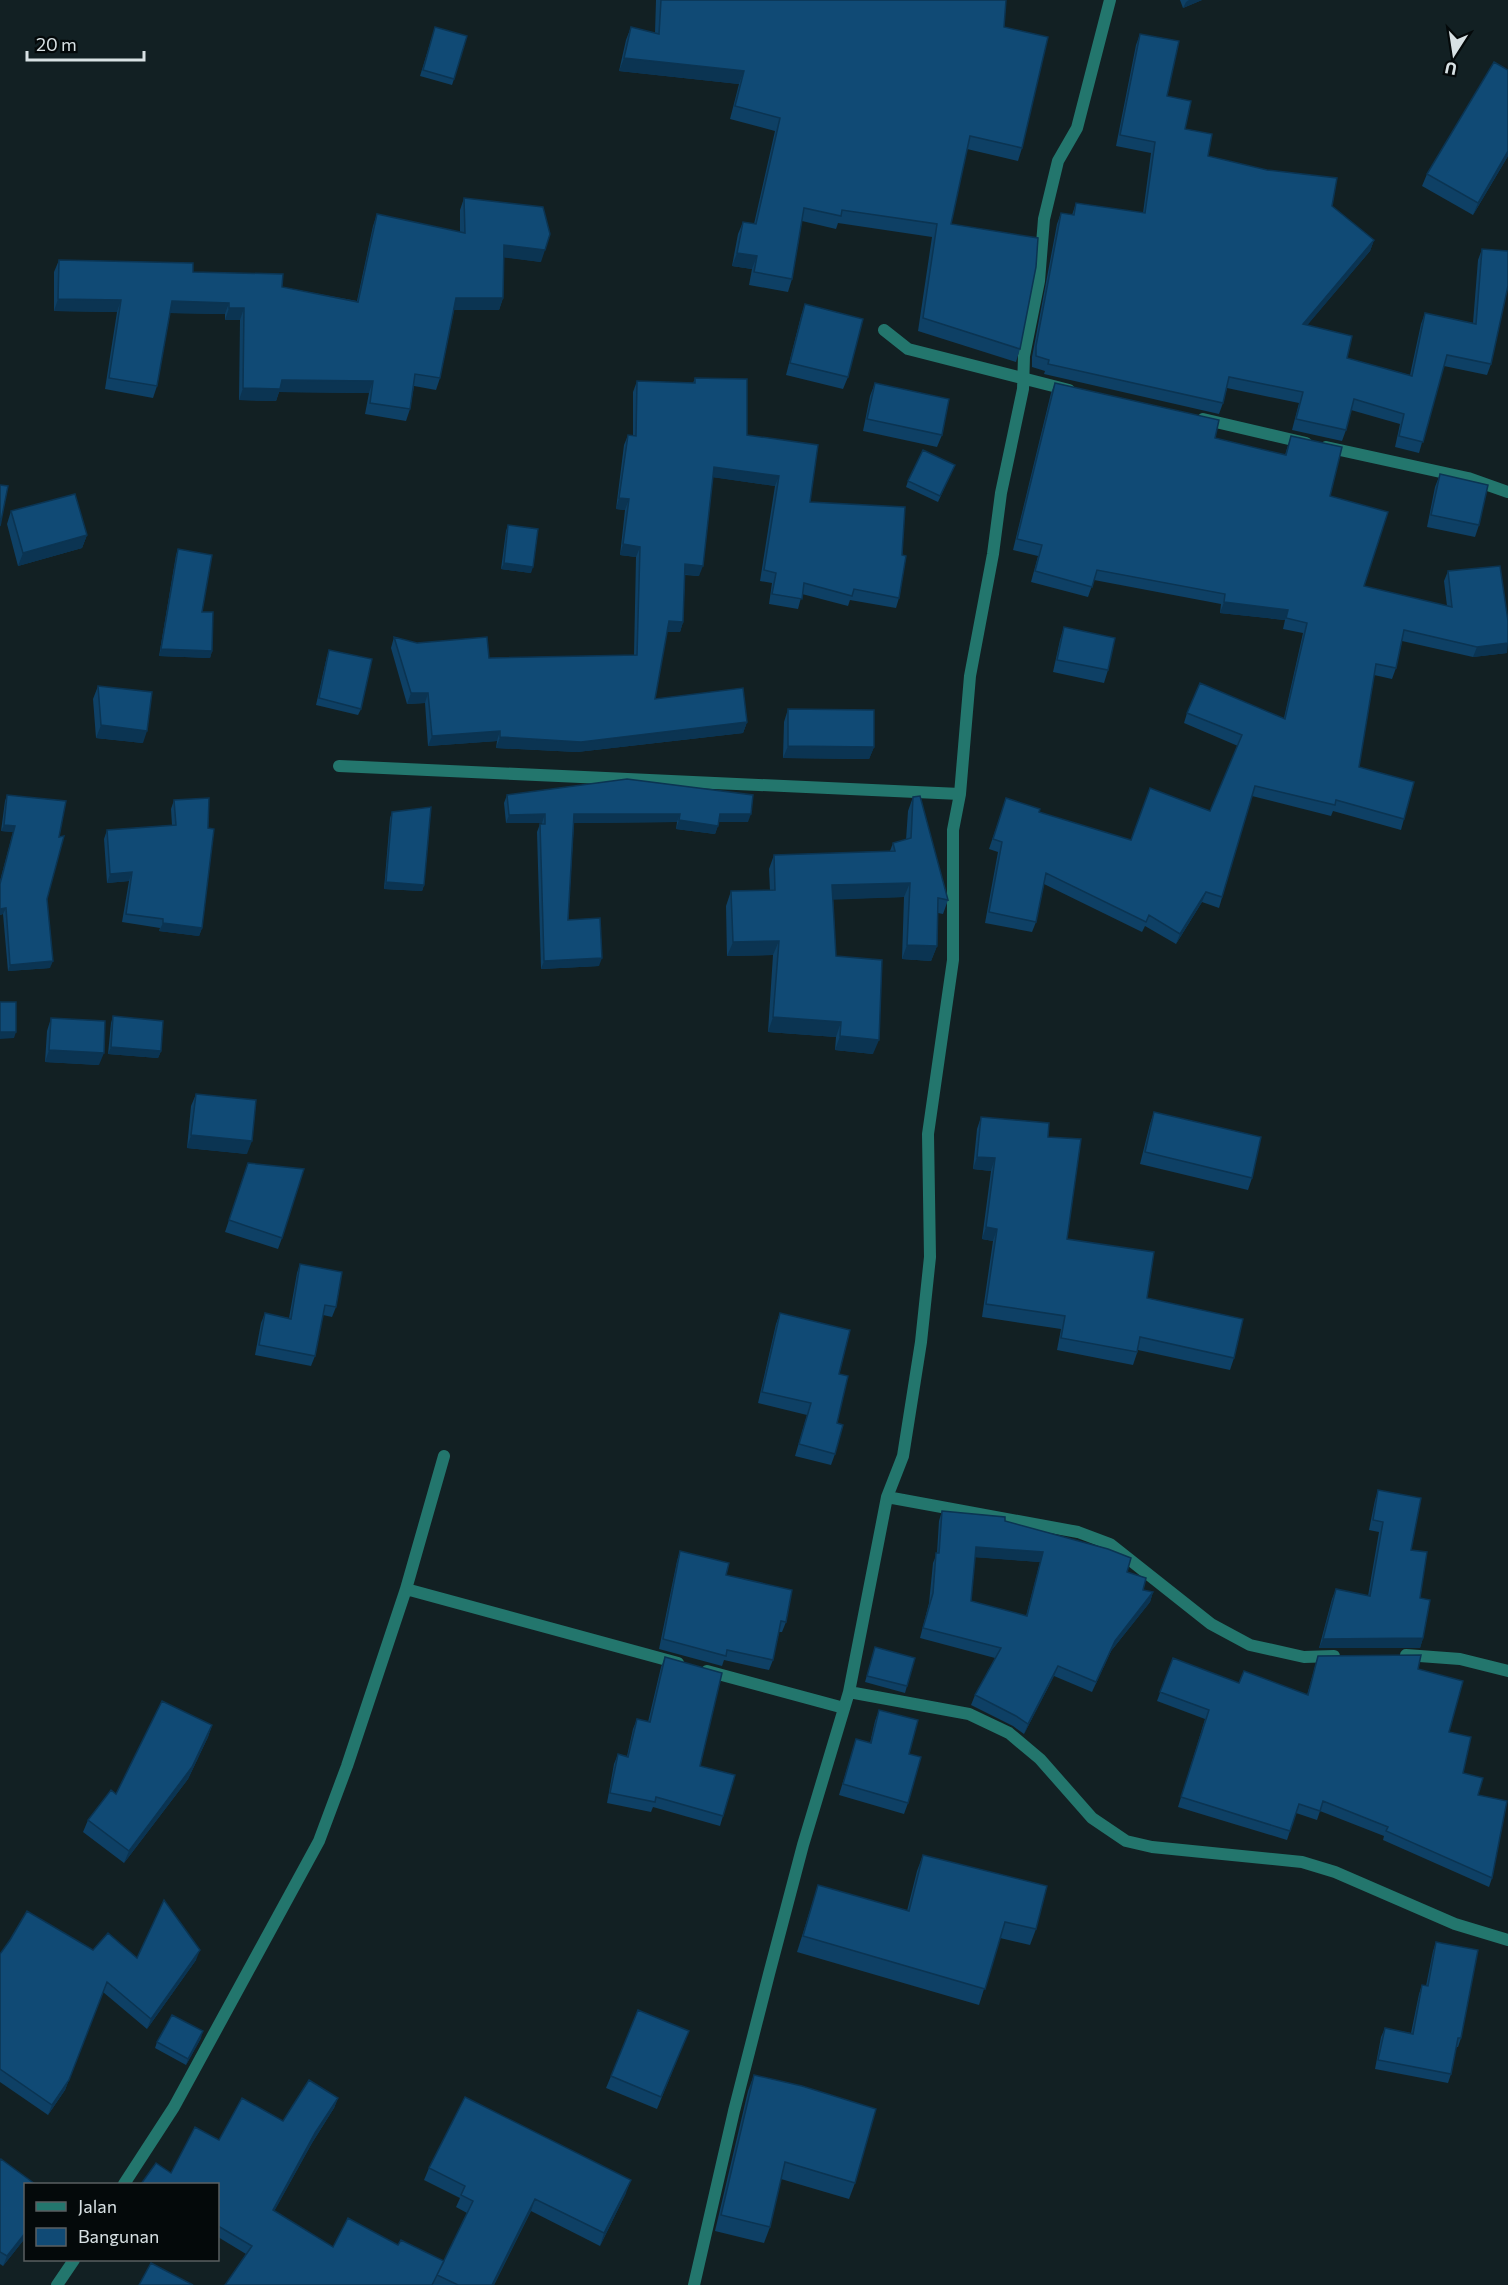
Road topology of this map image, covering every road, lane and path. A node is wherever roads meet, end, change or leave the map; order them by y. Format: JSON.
{"nodes":[{"id":1,"x":1110,"y":0,"type":"edge"},
{"id":2,"x":884,"y":330,"type":"dead end"},
{"id":3,"x":1023,"y":379,"type":"junction"},
{"id":4,"x":1079,"y":392,"type":"edge"},
{"id":5,"x":1192,"y":417,"type":"edge"},
{"id":6,"x":1508,"y":492,"type":"edge"},
{"id":7,"x":339,"y":766,"type":"dead end"},
{"id":8,"x":960,"y":794,"type":"junction"},
{"id":9,"x":444,"y":1456,"type":"dead end"},
{"id":10,"x":887,"y":1497,"type":"junction"},
{"id":11,"x":406,"y":1589,"type":"junction"},
{"id":12,"x":1393,"y":1655,"type":"edge"},
{"id":13,"x":1348,"y":1656,"type":"edge"},
{"id":14,"x":1508,"y":1671,"type":"edge"},
{"id":15,"x":849,"y":1692,"type":"junction"},
{"id":16,"x":844,"y":1708,"type":"junction"},
{"id":17,"x":1508,"y":1940,"type":"edge"},
{"id":18,"x":125,"y":2183,"type":"edge"},
{"id":19,"x":73,"y":2261,"type":"edge"},
{"id":20,"x":57,"y":2285,"type":"edge"},
{"id":21,"x":694,"y":2285,"type":"edge"}],
"edges":[{"from":1,"to":3,"type":"street"},
{"from":2,"to":3,"type":"street"},
{"from":3,"to":4,"type":"street"},
{"from":3,"to":8,"type":"street"},
{"from":5,"to":6,"type":"street"},
{"from":7,"to":8,"type":"street"},
{"from":8,"to":10,"type":"street"},
{"from":9,"to":11,"type":"street"},
{"from":10,"to":13,"type":"street"},
{"from":10,"to":15,"type":"street"},
{"from":11,"to":16,"type":"street"},
{"from":11,"to":18,"type":"street"},
{"from":12,"to":14,"type":"street"},
{"from":15,"to":16,"type":"street"},
{"from":15,"to":17,"type":"street"},
{"from":16,"to":21,"type":"street"},
{"from":19,"to":20,"type":"street"}]}
